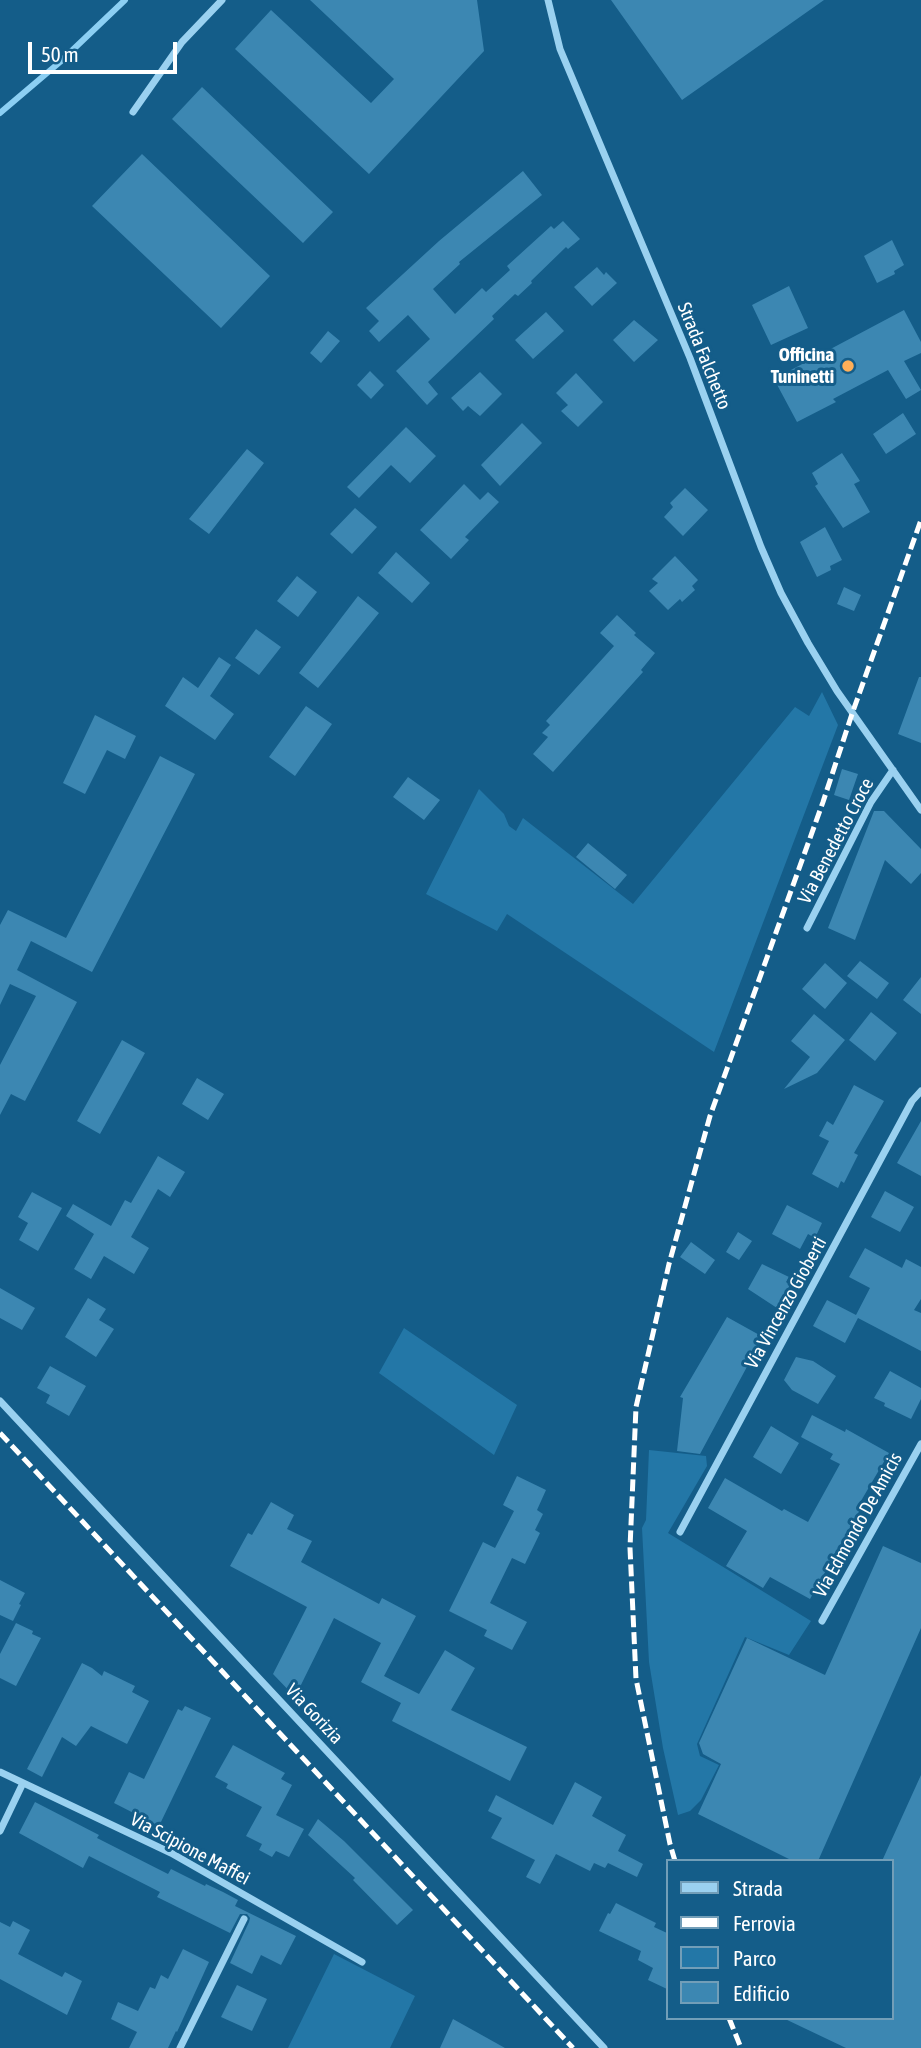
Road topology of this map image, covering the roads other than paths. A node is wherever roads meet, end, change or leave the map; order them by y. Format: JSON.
{"nodes":[{"id":1,"x":222,"y":0,"type":"edge"},
{"id":2,"x":548,"y":0,"type":"edge"},
{"id":3,"x":133,"y":112,"type":"dead end"},
{"id":4,"x":893,"y":770,"type":"junction"},
{"id":5,"x":920,"y":806,"type":"edge"},
{"id":6,"x":807,"y":928,"type":"dead end"},
{"id":7,"x":921,"y":1091,"type":"edge"},
{"id":8,"x":0,"y":1401,"type":"edge"},
{"id":9,"x":921,"y":1444,"type":"edge"},
{"id":10,"x":680,"y":1532,"type":"dead end"},
{"id":11,"x":822,"y":1621,"type":"dead end"},
{"id":12,"x":0,"y":1772,"type":"edge"},
{"id":13,"x":23,"y":1783,"type":"junction"},
{"id":14,"x":0,"y":1831,"type":"edge"},
{"id":15,"x":244,"y":1919,"type":"dead end"},
{"id":16,"x":362,"y":1962,"type":"dead end"},
{"id":17,"x":180,"y":2048,"type":"edge"},
{"id":18,"x":604,"y":2048,"type":"edge"}],
"edges":[{"from":1,"to":3,"type":"street"},
{"from":2,"to":4,"type":"street","name":"Strada Falchetto"},
{"from":4,"to":5,"type":"street","name":"Strada Falchetto"},
{"from":4,"to":6,"type":"street","name":"Via Benedetto Croce"},
{"from":7,"to":10,"type":"street","name":"Via Vincenzo Gioberti"},
{"from":8,"to":18,"type":"street","name":"Via Gorizia"},
{"from":9,"to":11,"type":"street","name":"Via Edmondo De Amicis"},
{"from":12,"to":13,"type":"street","name":"Via Scipione Maffei"},
{"from":13,"to":14,"type":"street"},
{"from":13,"to":16,"type":"street","name":"Via Scipione Maffei"},
{"from":15,"to":17,"type":"street"}]}
